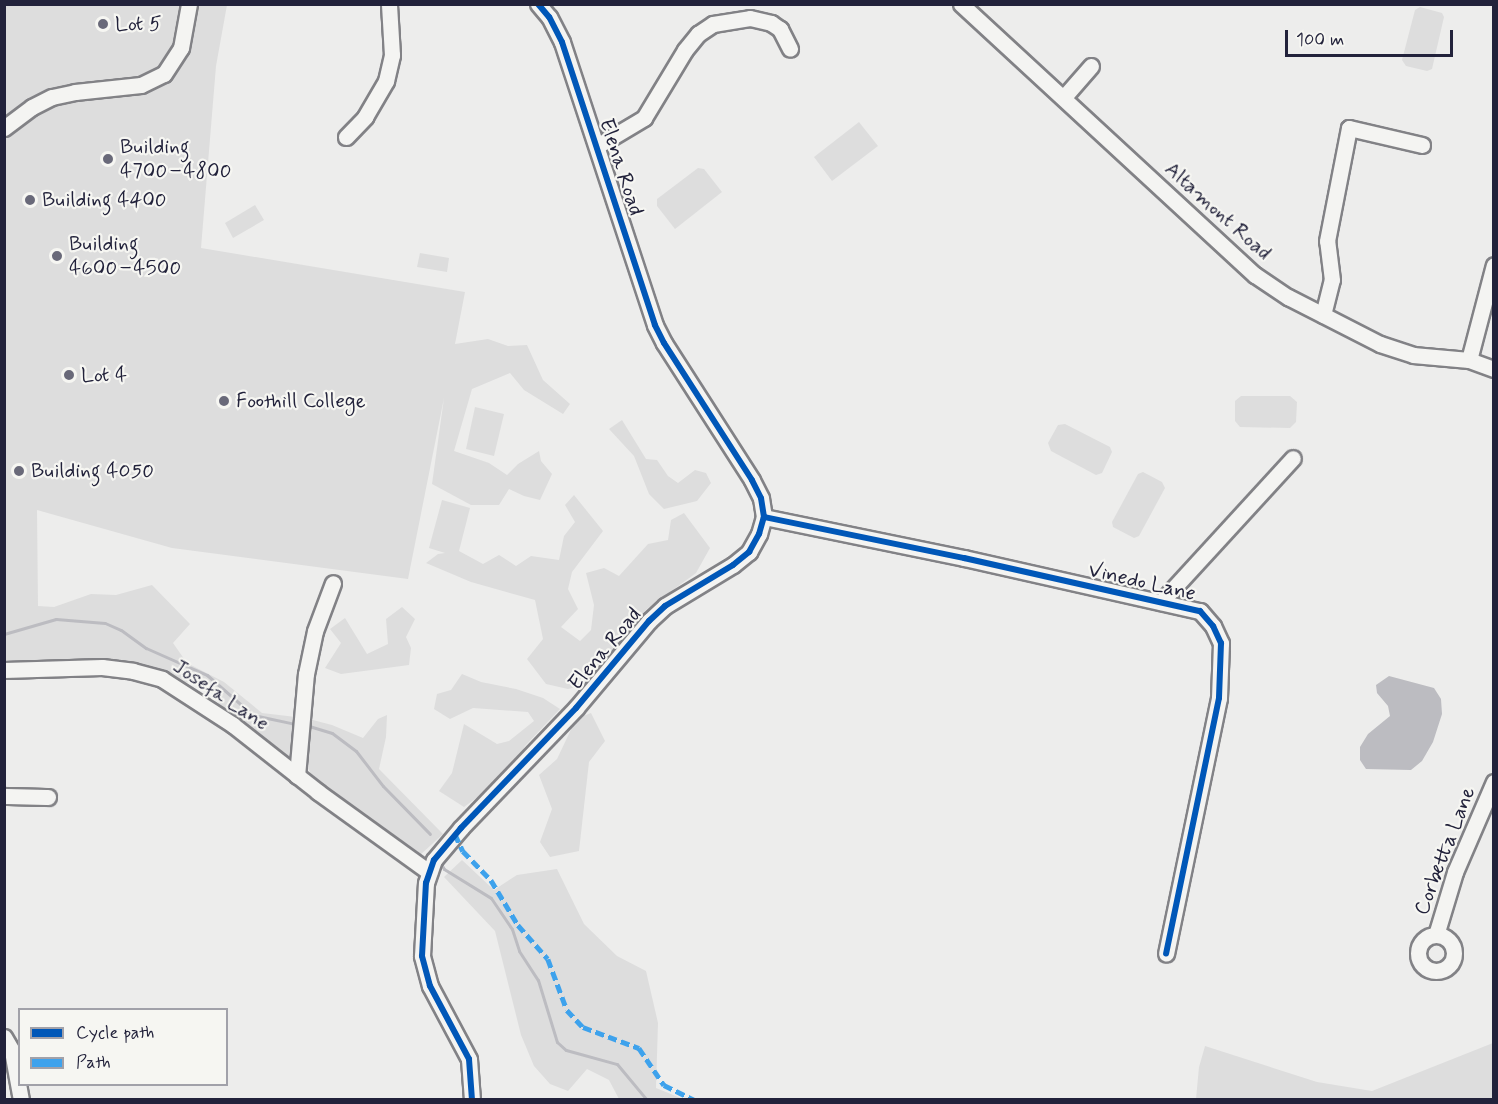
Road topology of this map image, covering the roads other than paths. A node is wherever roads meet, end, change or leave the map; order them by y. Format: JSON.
{"nodes":[{"id":1,"x":189,"y":4,"type":"edge"},
{"id":2,"x":389,"y":4,"type":"edge"},
{"id":3,"x":538,"y":4,"type":"edge"},
{"id":4,"x":961,"y":4,"type":"edge"},
{"id":5,"x":790,"y":49,"type":"dead end"},
{"id":6,"x":1091,"y":66,"type":"dead end"},
{"id":7,"x":1064,"y":97,"type":"junction"},
{"id":8,"x":4,"y":128,"type":"edge"},
{"id":9,"x":346,"y":137,"type":"dead end"},
{"id":10,"x":1422,"y":145,"type":"dead end"},
{"id":11,"x":597,"y":146,"type":"junction"},
{"id":12,"x":1494,"y":265,"type":"edge"},
{"id":13,"x":1323,"y":315,"type":"junction"},
{"id":14,"x":1469,"y":360,"type":"junction"},
{"id":15,"x":1494,"y":369,"type":"edge"},
{"id":16,"x":1293,"y":458,"type":"dead end"},
{"id":17,"x":764,"y":517,"type":"junction"},
{"id":18,"x":333,"y":583,"type":"dead end"},
{"id":19,"x":1161,"y":602,"type":"junction"},
{"id":20,"x":4,"y":670,"type":"edge"},
{"id":21,"x":297,"y":776,"type":"junction"},
{"id":22,"x":1494,"y":782,"type":"edge"},
{"id":23,"x":4,"y":796,"type":"edge"},
{"id":24,"x":48,"y":797,"type":"dead end"},
{"id":25,"x":429,"y":872,"type":"junction"},
{"id":26,"x":1436,"y":934,"type":"dead end"},
{"id":27,"x":1166,"y":954,"type":"dead end"},
{"id":28,"x":4,"y":1037,"type":"edge"},
{"id":29,"x":18,"y":1084,"type":"edge"},
{"id":30,"x":472,"y":1100,"type":"edge"}],
"edges":[{"from":1,"to":8,"type":"street"},
{"from":2,"to":9,"type":"street"},
{"from":3,"to":11,"type":"street","name":"Elena Road"},
{"from":4,"to":7,"type":"street","name":"Altamont Road"},
{"from":5,"to":11,"type":"street"},
{"from":6,"to":7,"type":"street"},
{"from":7,"to":13,"type":"street","name":"Altamont Road"},
{"from":10,"to":13,"type":"street"},
{"from":11,"to":17,"type":"street","name":"Elena Road"},
{"from":12,"to":14,"type":"street"},
{"from":13,"to":14,"type":"street","name":"Altamont Road"},
{"from":14,"to":15,"type":"street","name":"Altamont Road"},
{"from":16,"to":19,"type":"street"},
{"from":17,"to":19,"type":"street","name":"Vinedo Lane"},
{"from":17,"to":25,"type":"street","name":"Elena Road"},
{"from":18,"to":21,"type":"street","name":"Josefa Lane"},
{"from":19,"to":27,"type":"street","name":"Vinedo Lane"},
{"from":20,"to":21,"type":"street","name":"Josefa Lane"},
{"from":21,"to":25,"type":"street","name":"Josefa Lane"},
{"from":22,"to":26,"type":"street","name":"Corbetta Lane"},
{"from":23,"to":24,"type":"street"},
{"from":25,"to":30,"type":"street","name":"Elena Road"},
{"from":28,"to":29,"type":"street"}]}
